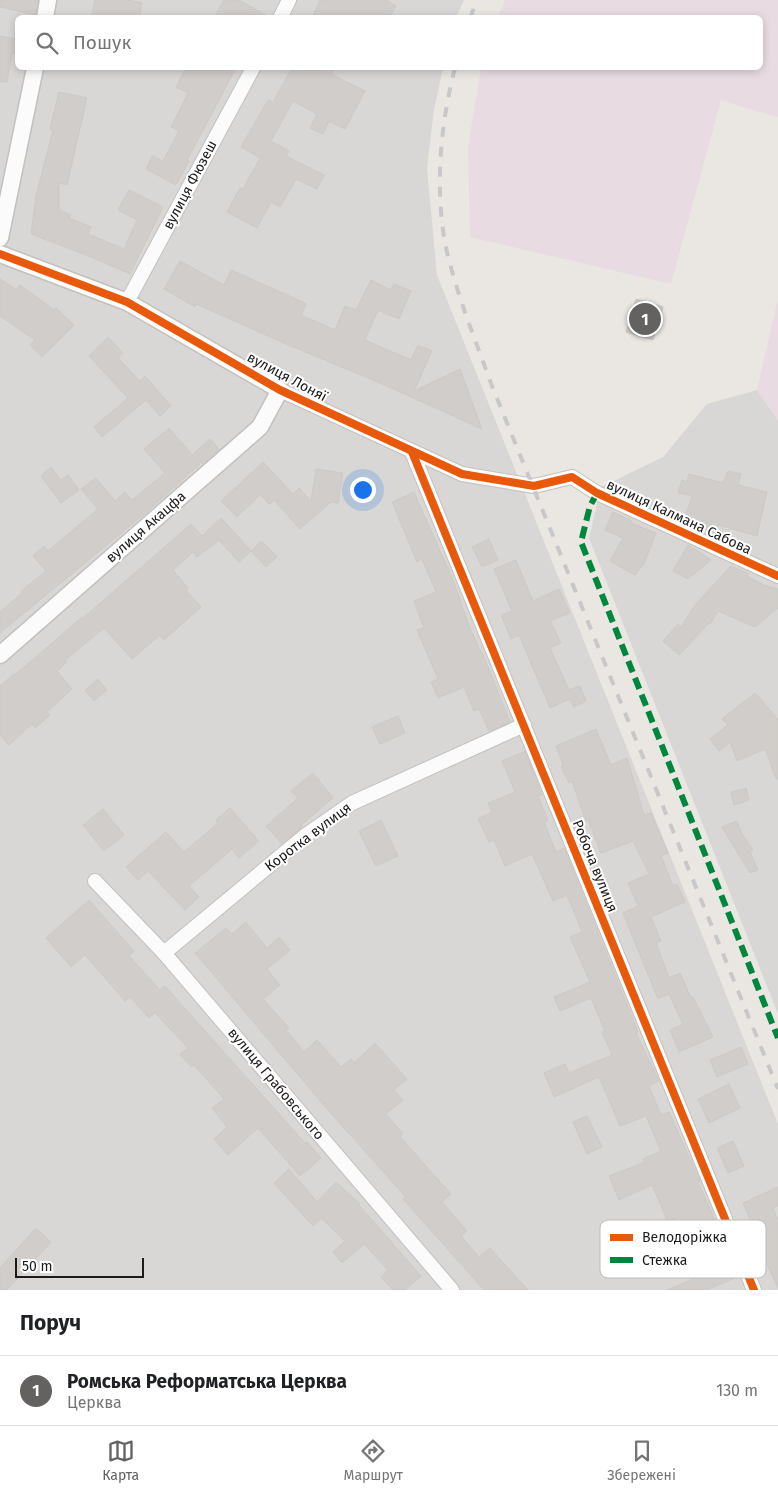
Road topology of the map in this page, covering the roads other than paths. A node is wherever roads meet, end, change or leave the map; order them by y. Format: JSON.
{"nodes":[{"id":1,"x":48,"y":0,"type":"edge"},
{"id":2,"x":289,"y":0,"type":"edge"},
{"id":3,"x":46,"y":15,"type":"edge"},
{"id":4,"x":282,"y":15,"type":"edge"},
{"id":5,"x":35,"y":70,"type":"edge"},
{"id":6,"x":252,"y":70,"type":"edge"},
{"id":7,"x":0,"y":238,"type":"edge"},
{"id":8,"x":0,"y":254,"type":"edge"},
{"id":9,"x":127,"y":302,"type":"junction"},
{"id":10,"x":280,"y":390,"type":"junction"},
{"id":11,"x":412,"y":452,"type":"junction"},
{"id":12,"x":572,"y":477,"type":"joint"},
{"id":13,"x":778,"y":576,"type":"edge"},
{"id":14,"x":0,"y":655,"type":"edge"},
{"id":15,"x":524,"y":725,"type":"junction"},
{"id":16,"x":95,"y":881,"type":"dead end"},
{"id":17,"x":164,"y":953,"type":"junction"},
{"id":18,"x":726,"y":1220,"type":"edge"},
{"id":19,"x":749,"y":1278,"type":"edge"},
{"id":20,"x":452,"y":1290,"type":"edge"},
{"id":21,"x":754,"y":1290,"type":"edge"}],
"edges":[{"from":1,"to":3,"type":"street"},
{"from":2,"to":4,"type":"street"},
{"from":5,"to":7,"type":"street"},
{"from":6,"to":9,"type":"street","name":"вулиця Фюзеш"},
{"from":8,"to":9,"type":"street","name":"вулиця Лоняї"},
{"from":9,"to":10,"type":"street","name":"вулиця Лоняї"},
{"from":10,"to":11,"type":"street","name":"вулиця Лоняї"},
{"from":10,"to":14,"type":"street","name":"вулиця Акацфа"},
{"from":11,"to":12,"type":"street","name":"вулиця Лоняї"},
{"from":11,"to":15,"type":"street","name":"Робоча вулиця"},
{"from":12,"to":13,"type":"street","name":"вулиця Калмана Сабова"},
{"from":15,"to":17,"type":"street","name":"Коротка вулиця"},
{"from":15,"to":18,"type":"street","name":"Робоча вулиця"},
{"from":16,"to":17,"type":"street","name":"вулиця Грабовського"},
{"from":17,"to":20,"type":"street","name":"вулиця Грабовського"},
{"from":19,"to":21,"type":"street","name":"Робоча вулиця"}]}
